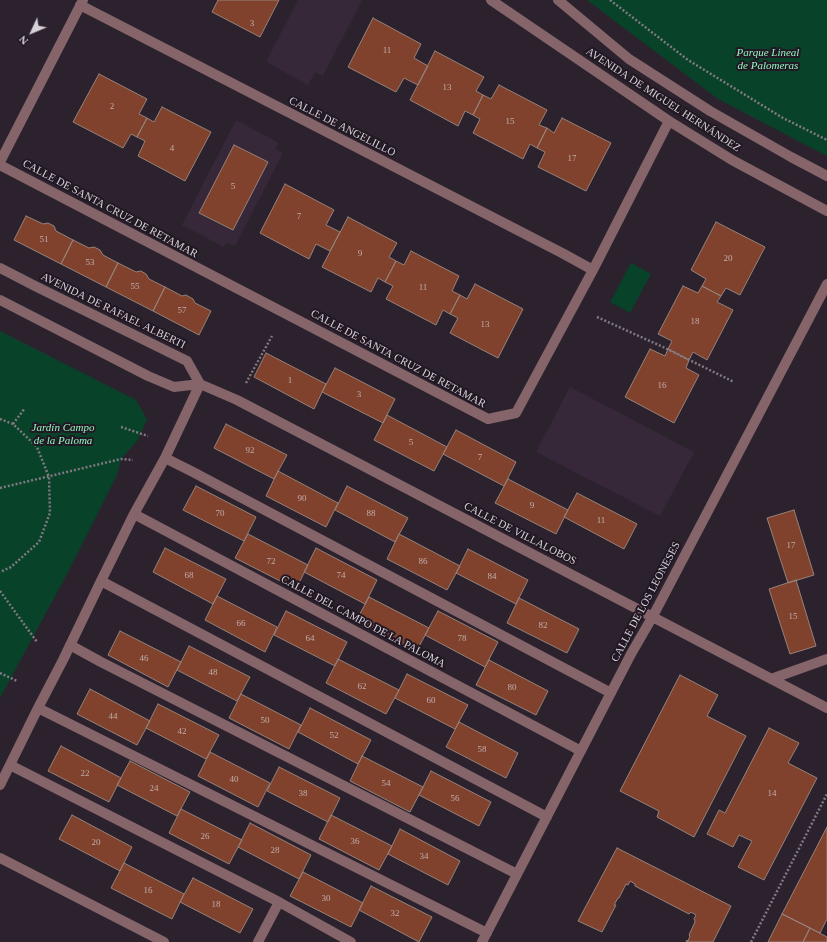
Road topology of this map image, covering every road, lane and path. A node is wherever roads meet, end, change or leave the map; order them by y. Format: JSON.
{"nodes":[{"id":1,"x":491,"y":0,"type":"edge"},
{"id":2,"x":558,"y":0,"type":"edge"},
{"id":3,"x":610,"y":0,"type":"edge"},
{"id":4,"x":81,"y":3,"type":"edge"},
{"id":5,"x":670,"y":121,"type":"junction"},
{"id":6,"x":827,"y":140,"type":"edge"},
{"id":7,"x":0,"y":164,"type":"edge"},
{"id":8,"x":827,"y":176,"type":"edge"},
{"id":9,"x":827,"y":210,"type":"edge"},
{"id":10,"x":0,"y":268,"type":"edge"},
{"id":11,"x":593,"y":270,"type":"junction"},
{"id":12,"x":827,"y":284,"type":"edge"},
{"id":13,"x":0,"y":300,"type":"edge"},
{"id":14,"x":597,"y":317,"type":"dead end"},
{"id":15,"x":272,"y":336,"type":"dead end"},
{"id":16,"x":246,"y":382,"type":"dead end"},
{"id":17,"x":734,"y":382,"type":"dead end"},
{"id":18,"x":200,"y":384,"type":"junction"},
{"id":19,"x":25,"y":408,"type":"dead end"},
{"id":20,"x":0,"y":419,"type":"edge"},
{"id":21,"x":14,"y":424,"type":"junction"},
{"id":22,"x":121,"y":428,"type":"dead end"},
{"id":23,"x":148,"y":436,"type":"dead end"},
{"id":24,"x":165,"y":458,"type":"junction"},
{"id":25,"x":133,"y":460,"type":"dead end"},
{"id":26,"x":49,"y":477,"type":"junction"},
{"id":27,"x":0,"y":488,"type":"edge"},
{"id":28,"x":134,"y":514,"type":"junction"},
{"id":29,"x":0,"y":572,"type":"edge"},
{"id":30,"x":101,"y":581,"type":"junction"},
{"id":31,"x":0,"y":591,"type":"edge"},
{"id":32,"x":653,"y":616,"type":"junction"},
{"id":33,"x":37,"y":642,"type":"dead end"},
{"id":34,"x":70,"y":645,"type":"junction"},
{"id":35,"x":827,"y":658,"type":"edge"},
{"id":36,"x":0,"y":672,"type":"edge"},
{"id":37,"x":771,"y":679,"type":"junction"},
{"id":38,"x":17,"y":681,"type":"dead end"},
{"id":39,"x":611,"y":693,"type":"junction"},
{"id":40,"x":38,"y":708,"type":"junction"},
{"id":41,"x":827,"y":708,"type":"edge"},
{"id":42,"x":581,"y":751,"type":"junction"},
{"id":43,"x":10,"y":765,"type":"junction"},
{"id":44,"x":0,"y":785,"type":"edge"},
{"id":45,"x":827,"y":794,"type":"edge"},
{"id":46,"x":547,"y":817,"type":"junction"},
{"id":47,"x":0,"y":858,"type":"edge"},
{"id":48,"x":517,"y":874,"type":"junction"},
{"id":49,"x":279,"y":902,"type":"junction"},
{"id":50,"x":485,"y":939,"type":"edge"},
{"id":51,"x":164,"y":942,"type":"edge"},
{"id":52,"x":258,"y":942,"type":"edge"},
{"id":53,"x":351,"y":942,"type":"edge"},
{"id":54,"x":751,"y":942,"type":"edge"}],
"edges":[{"from":1,"to":5,"type":"street","name":"AVENIDA DE MIGUEL HERNÁNDEZ"},
{"from":2,"to":8,"type":"street","name":"AVENIDA DE MIGUEL HERNÁNDEZ"},
{"from":3,"to":6,"type":"path"},
{"from":4,"to":7,"type":"street"},
{"from":4,"to":11,"type":"street","name":"CALLE DE ANGELILLO"},
{"from":5,"to":9,"type":"street","name":"AVENIDA DE MIGUEL HERNÁNDEZ"},
{"from":5,"to":11,"type":"street","name":"CALLE DE SANTA CRUZ DE RETAMAR"},
{"from":7,"to":11,"type":"street","name":"CALLE DE SANTA CRUZ DE RETAMAR"},
{"from":10,"to":18,"type":"street","name":"AVENIDA DE RAFAEL ALBERTI"},
{"from":12,"to":32,"type":"street","name":"CALLE DE LOS LEONESES"},
{"from":13,"to":18,"type":"street"},
{"from":14,"to":17,"type":"path"},
{"from":15,"to":16,"type":"path"},
{"from":18,"to":24,"type":"street"},
{"from":18,"to":32,"type":"street","name":"CALLE DE VILLALOBOS"},
{"from":19,"to":21,"type":"path"},
{"from":20,"to":21,"type":"path"},
{"from":21,"to":26,"type":"path"},
{"from":22,"to":23,"type":"path"},
{"from":24,"to":28,"type":"street"},
{"from":24,"to":39,"type":"street"},
{"from":25,"to":26,"type":"path"},
{"from":26,"to":27,"type":"path"},
{"from":26,"to":29,"type":"path"},
{"from":28,"to":30,"type":"street"},
{"from":28,"to":42,"type":"street","name":"CALLE DEL CAMPO DE LA PALOMA"},
{"from":30,"to":34,"type":"street"},
{"from":30,"to":46,"type":"street"},
{"from":31,"to":33,"type":"path"},
{"from":32,"to":37,"type":"street","name":"CALLE DE VILLALOBOS"},
{"from":32,"to":39,"type":"street","name":"CALLE DE LOS LEONESES"},
{"from":34,"to":40,"type":"street"},
{"from":34,"to":48,"type":"street"},
{"from":35,"to":37,"type":"street"},
{"from":36,"to":38,"type":"path"},
{"from":37,"to":41,"type":"street","name":"CALLE DE VILLALOBOS"},
{"from":39,"to":42,"type":"street","name":"CALLE DE LOS LEONESES"},
{"from":40,"to":43,"type":"street"},
{"from":40,"to":50,"type":"street"},
{"from":42,"to":46,"type":"street","name":"CALLE DE LOS LEONESES"},
{"from":43,"to":44,"type":"street"},
{"from":43,"to":49,"type":"street"},
{"from":45,"to":54,"type":"path"},
{"from":46,"to":48,"type":"street","name":"CALLE DE LOS LEONESES"},
{"from":47,"to":51,"type":"street"},
{"from":48,"to":50,"type":"street","name":"CALLE DE LOS LEONESES"},
{"from":49,"to":52,"type":"street"},
{"from":49,"to":53,"type":"street"}]}
